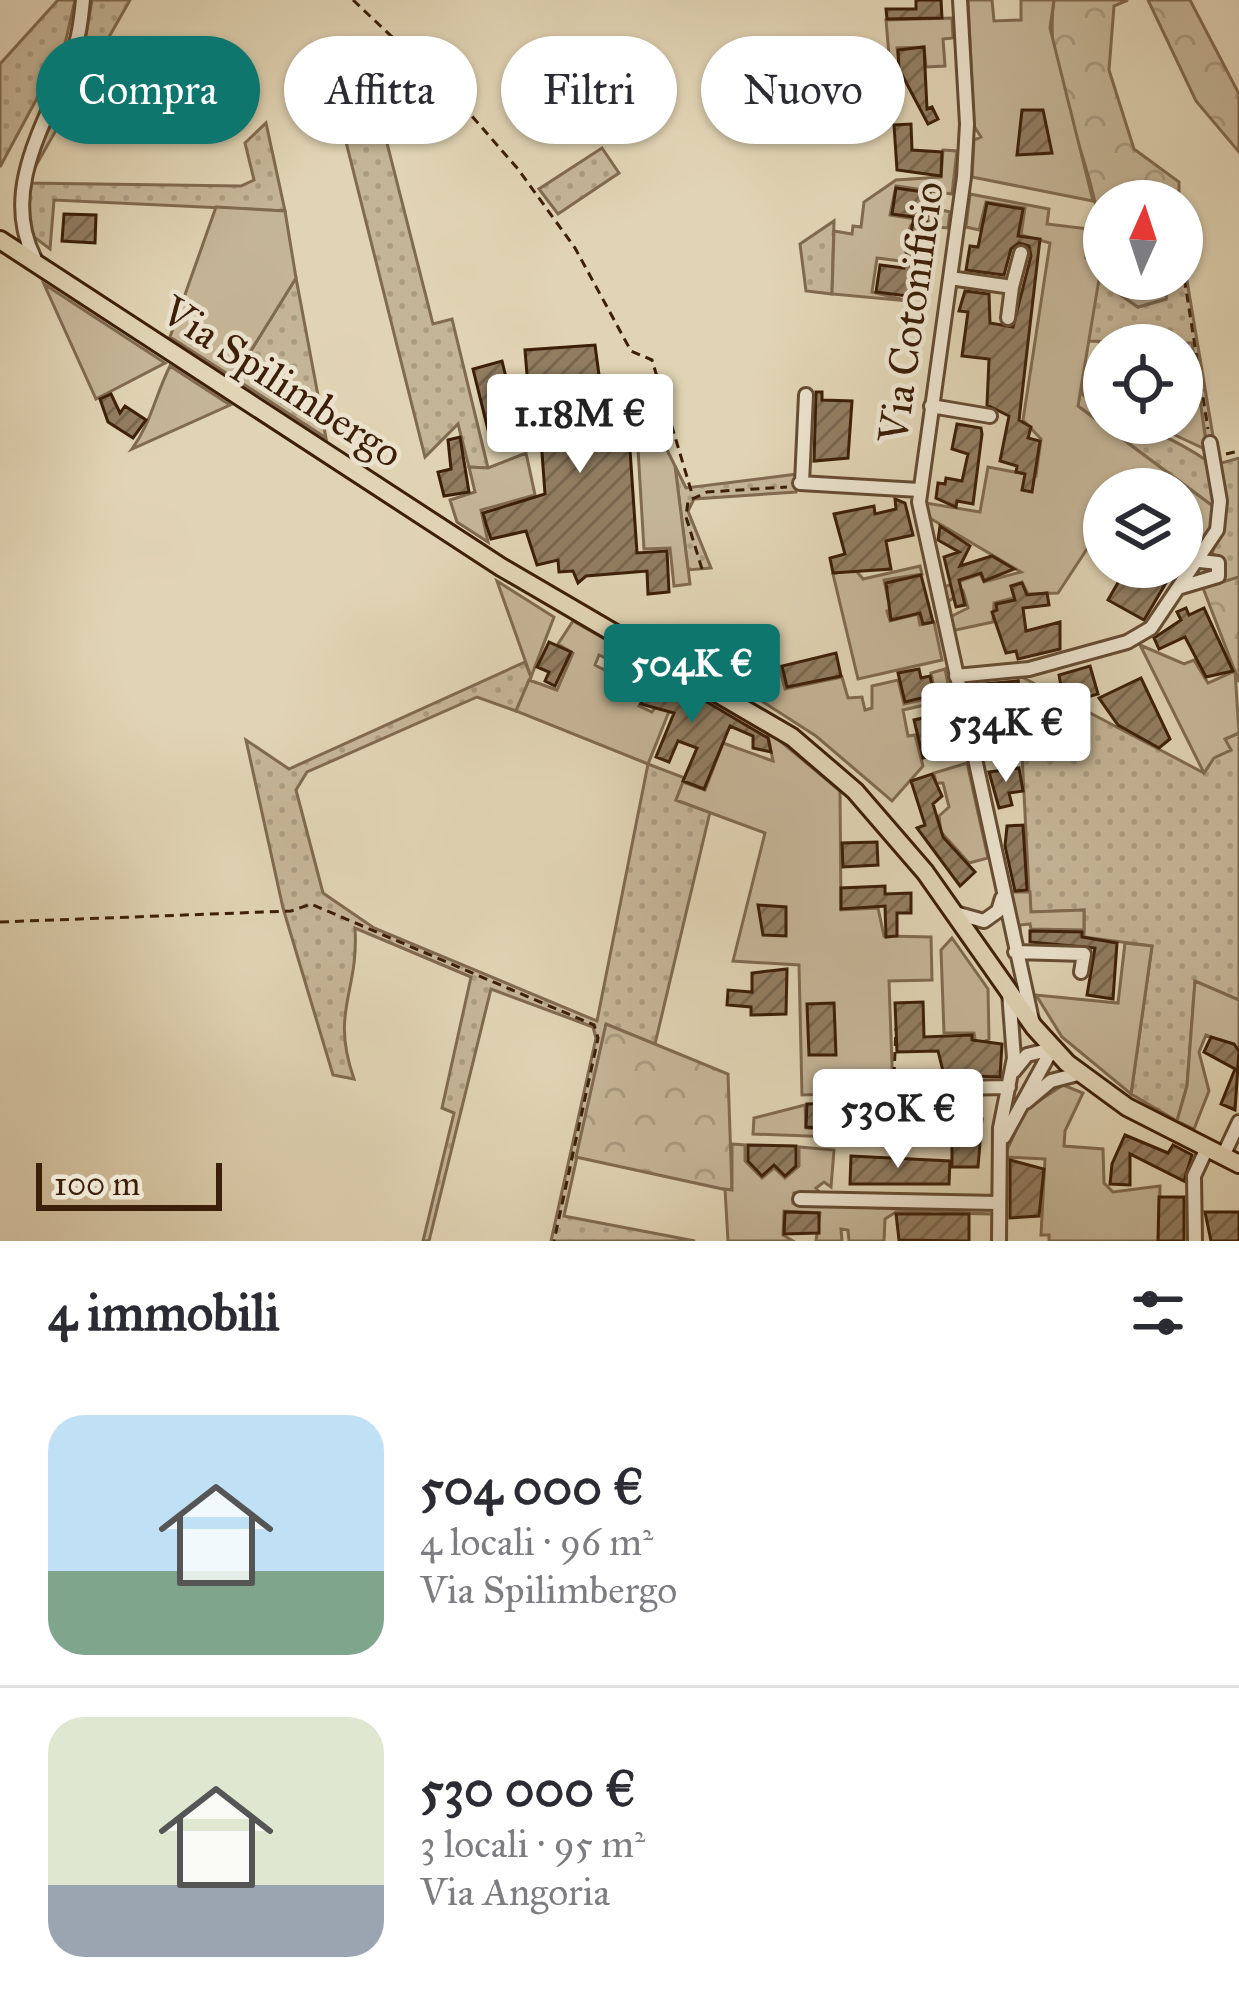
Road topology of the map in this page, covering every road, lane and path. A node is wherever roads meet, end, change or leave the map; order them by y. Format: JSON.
{"nodes":[{"id":1,"x":83,"y":0,"type":"edge"},
{"id":2,"x":353,"y":0,"type":"edge"},
{"id":3,"x":960,"y":0,"type":"edge"},
{"id":4,"x":391,"y":36,"type":"edge"},
{"id":5,"x":477,"y":122,"type":"edge"},
{"id":6,"x":0,"y":241,"type":"edge"},
{"id":7,"x":1021,"y":253,"type":"dead end"},
{"id":8,"x":46,"y":271,"type":"junction"},
{"id":9,"x":950,"y":278,"type":"junction"},
{"id":10,"x":1012,"y":287,"type":"junction"},
{"id":11,"x":1188,"y":300,"type":"edge"},
{"id":12,"x":1007,"y":318,"type":"dead end"},
{"id":13,"x":806,"y":395,"type":"dead end"},
{"id":14,"x":931,"y":406,"type":"junction"},
{"id":15,"x":990,"y":416,"type":"dead end"},
{"id":16,"x":1211,"y":450,"type":"junction"},
{"id":17,"x":1239,"y":451,"type":"edge"},
{"id":18,"x":801,"y":483,"type":"junction"},
{"id":19,"x":919,"y":490,"type":"junction"},
{"id":20,"x":693,"y":497,"type":"junction"},
{"id":21,"x":1203,"y":552,"type":"edge"},
{"id":22,"x":1203,"y":561,"type":"edge"},
{"id":23,"x":702,"y":569,"type":"dead end"},
{"id":24,"x":1203,"y":581,"type":"edge"},
{"id":25,"x":1179,"y":588,"type":"edge"},
{"id":26,"x":956,"y":676,"type":"junction"},
{"id":27,"x":1003,"y":891,"type":"junction"},
{"id":28,"x":955,"y":913,"type":"junction"},
{"id":29,"x":0,"y":922,"type":"edge"},
{"id":30,"x":1015,"y":952,"type":"junction"},
{"id":31,"x":1081,"y":972,"type":"dead end"},
{"id":32,"x":1009,"y":992,"type":"junction"},
{"id":33,"x":1034,"y":1027,"type":"junction"},
{"id":34,"x":896,"y":1028,"type":"dead end"},
{"id":35,"x":1052,"y":1049,"type":"junction"},
{"id":36,"x":1078,"y":1074,"type":"junction"},
{"id":37,"x":1011,"y":1080,"type":"junction"},
{"id":38,"x":897,"y":1089,"type":"joint"},
{"id":39,"x":1020,"y":1107,"type":"junction"},
{"id":40,"x":1239,"y":1122,"type":"edge"},
{"id":41,"x":999,"y":1155,"type":"junction"},
{"id":42,"x":1223,"y":1156,"type":"edge"},
{"id":43,"x":800,"y":1198,"type":"dead end"},
{"id":44,"x":998,"y":1203,"type":"junction"},
{"id":45,"x":554,"y":1241,"type":"edge"},
{"id":46,"x":999,"y":1241,"type":"edge"},
{"id":47,"x":1195,"y":1241,"type":"edge"}],
"edges":[{"from":1,"to":8,"type":"street"},
{"from":2,"to":4,"type":"path"},
{"from":3,"to":9,"type":"street","name":"Via Cotonificio"},
{"from":5,"to":20,"type":"path"},
{"from":6,"to":8,"type":"main road","name":"Via Spilimbergo"},
{"from":7,"to":10,"type":"street"},
{"from":8,"to":28,"type":"main road","name":"Via Spilimbergo"},
{"from":9,"to":10,"type":"street"},
{"from":9,"to":14,"type":"street","name":"Via Cotonificio"},
{"from":10,"to":12,"type":"street"},
{"from":11,"to":16,"type":"path"},
{"from":13,"to":18,"type":"street"},
{"from":14,"to":15,"type":"street"},
{"from":14,"to":19,"type":"street","name":"Via Cotonificio"},
{"from":16,"to":17,"type":"path"},
{"from":16,"to":21,"type":"street"},
{"from":18,"to":19,"type":"street","name":"Via Cotonificio"},
{"from":18,"to":20,"type":"path"},
{"from":19,"to":26,"type":"street","name":"Via Cotonificio"},
{"from":20,"to":23,"type":"path"},
{"from":22,"to":24,"type":"street"},
{"from":25,"to":26,"type":"street"},
{"from":26,"to":27,"type":"street","name":"Via Cotonificio"},
{"from":27,"to":28,"type":"street"},
{"from":27,"to":30,"type":"street","name":"Via Cotonificio"},
{"from":28,"to":32,"type":"main road","name":"Via Spilimbergo"},
{"from":29,"to":45,"type":"path"},
{"from":30,"to":31,"type":"street"},
{"from":30,"to":33,"type":"street","name":"Via Cotonificio"},
{"from":32,"to":33,"type":"main road","name":"Via Spilimbergo"},
{"from":32,"to":37,"type":"street"},
{"from":33,"to":35,"type":"main road","name":"Via Spilimbergo"},
{"from":34,"to":38,"type":"path"},
{"from":35,"to":36,"type":"main road","name":"Via Spilimbergo"},
{"from":35,"to":37,"type":"street"},
{"from":35,"to":39,"type":"street"},
{"from":36,"to":39,"type":"street"},
{"from":36,"to":42,"type":"main road","name":"Via Spilimbergo"},
{"from":37,"to":38,"type":"street"},
{"from":37,"to":41,"type":"street"},
{"from":39,"to":41,"type":"street"},
{"from":40,"to":42,"type":"street"},
{"from":41,"to":44,"type":"street"},
{"from":42,"to":47,"type":"street"},
{"from":43,"to":44,"type":"street"},
{"from":44,"to":46,"type":"street"}]}
